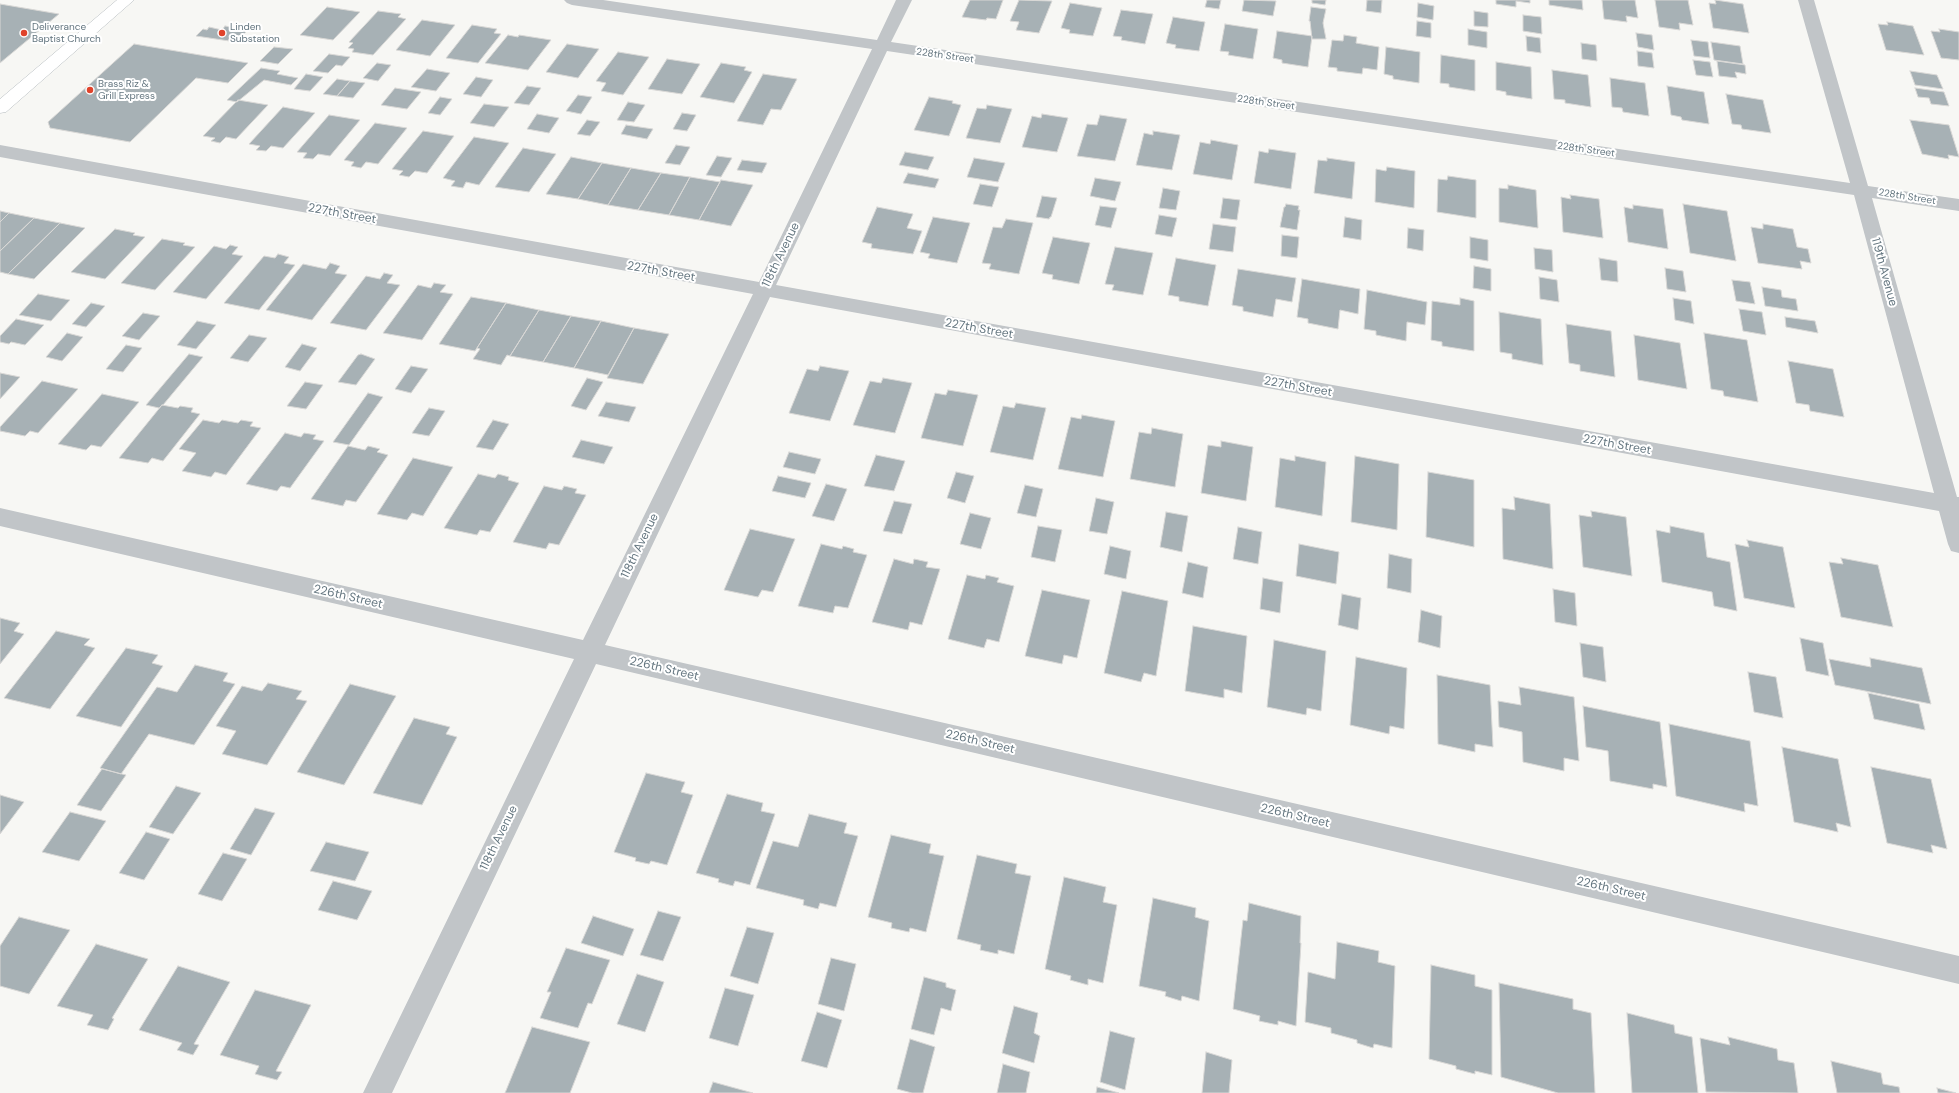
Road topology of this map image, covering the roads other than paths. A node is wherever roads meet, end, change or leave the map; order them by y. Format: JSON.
{"nodes":[{"id":1,"x":126,"y":0,"type":"edge"},
{"id":2,"x":572,"y":0,"type":"edge"},
{"id":3,"x":904,"y":0,"type":"edge"},
{"id":4,"x":1806,"y":0,"type":"edge"},
{"id":5,"x":881,"y":46,"type":"junction"},
{"id":6,"x":0,"y":108,"type":"edge"},
{"id":7,"x":0,"y":151,"type":"edge"},
{"id":8,"x":1861,"y":191,"type":"junction"},
{"id":9,"x":1959,"y":205,"type":"edge"},
{"id":10,"x":764,"y":291,"type":"junction"},
{"id":11,"x":1953,"y":505,"type":"edge"},
{"id":12,"x":0,"y":517,"type":"edge"},
{"id":13,"x":1959,"y":544,"type":"edge"},
{"id":14,"x":589,"y":651,"type":"junction"},
{"id":15,"x":1959,"y":970,"type":"edge"},
{"id":16,"x":376,"y":1093,"type":"edge"}],
"edges":[{"from":1,"to":6,"type":"main road"},
{"from":2,"to":5,"type":"street","name":"228th Street"},
{"from":3,"to":5,"type":"street","name":"118th Avenue"},
{"from":4,"to":8,"type":"street","name":"119th Avenue"},
{"from":5,"to":8,"type":"street","name":"228th Street"},
{"from":5,"to":10,"type":"street","name":"118th Avenue"},
{"from":7,"to":10,"type":"street","name":"227th Street"},
{"from":8,"to":9,"type":"street","name":"228th Street"},
{"from":8,"to":11,"type":"street","name":"119th Avenue"},
{"from":10,"to":11,"type":"street","name":"227th Street"},
{"from":10,"to":14,"type":"street","name":"118th Avenue"},
{"from":11,"to":13,"type":"street","name":"119th Avenue"},
{"from":12,"to":14,"type":"street","name":"226th Street"},
{"from":14,"to":15,"type":"street","name":"226th Street"},
{"from":14,"to":16,"type":"street","name":"118th Avenue"}]}
